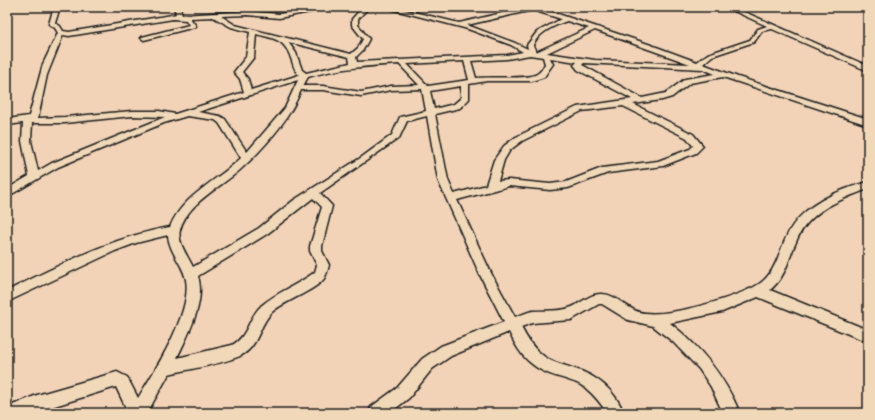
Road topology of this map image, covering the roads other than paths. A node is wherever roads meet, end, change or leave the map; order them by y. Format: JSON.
{"nodes":[{"id":1,"x":57,"y":7,"type":"edge"},
{"id":2,"x":177,"y":7,"type":"edge"},
{"id":3,"x":333,"y":7,"type":"edge"},
{"id":4,"x":366,"y":7,"type":"edge"},
{"id":5,"x":386,"y":7,"type":"edge"},
{"id":6,"x":532,"y":7,"type":"edge"},
{"id":7,"x":728,"y":7,"type":"edge"},
{"id":8,"x":215,"y":15,"type":"junction"},
{"id":9,"x":181,"y":17,"type":"junction"},
{"id":10,"x":173,"y":18,"type":"junction"},
{"id":11,"x":566,"y":19,"type":"junction"},
{"id":12,"x":460,"y":26,"type":"junction"},
{"id":13,"x":772,"y":27,"type":"junction"},
{"id":14,"x":595,"y":28,"type":"junction"},
{"id":15,"x":253,"y":31,"type":"junction"},
{"id":16,"x":61,"y":33,"type":"junction"},
{"id":17,"x":144,"y":38,"type":"dead end"},
{"id":18,"x":281,"y":38,"type":"junction"},
{"id":19,"x":537,"y":55,"type":"junction"},
{"id":20,"x":467,"y":59,"type":"junction"},
{"id":21,"x":353,"y":60,"type":"junction"},
{"id":22,"x":583,"y":60,"type":"junction"},
{"id":23,"x":401,"y":62,"type":"junction"},
{"id":24,"x":701,"y":66,"type":"junction"},
{"id":25,"x":868,"y":69,"type":"edge"},
{"id":26,"x":723,"y":75,"type":"junction"},
{"id":27,"x":305,"y":76,"type":"junction"},
{"id":28,"x":469,"y":82,"type":"junction"},
{"id":29,"x":298,"y":88,"type":"junction"},
{"id":30,"x":425,"y":88,"type":"junction"},
{"id":31,"x":248,"y":93,"type":"junction"},
{"id":32,"x":641,"y":101,"type":"junction"},
{"id":33,"x":626,"y":104,"type":"junction"},
{"id":34,"x":184,"y":112,"type":"junction"},
{"id":35,"x":430,"y":113,"type":"junction"},
{"id":36,"x":174,"y":116,"type":"junction"},
{"id":37,"x":31,"y":119,"type":"junction"},
{"id":38,"x":7,"y":122,"type":"edge"},
{"id":39,"x":868,"y":122,"type":"edge"},
{"id":40,"x":245,"y":157,"type":"junction"},
{"id":41,"x":34,"y":176,"type":"junction"},
{"id":42,"x":868,"y":185,"type":"edge"},
{"id":43,"x":491,"y":186,"type":"junction"},
{"id":44,"x":314,"y":193,"type":"junction"},
{"id":45,"x":7,"y":194,"type":"edge"},
{"id":46,"x":451,"y":198,"type":"junction"},
{"id":47,"x":174,"y":230,"type":"junction"},
{"id":48,"x":192,"y":274,"type":"junction"},
{"id":49,"x":758,"y":291,"type":"junction"},
{"id":50,"x":7,"y":297,"type":"edge"},
{"id":51,"x":656,"y":320,"type":"junction"},
{"id":52,"x":512,"y":325,"type":"junction"},
{"id":53,"x":868,"y":336,"type":"edge"},
{"id":54,"x":164,"y":368,"type":"junction"},
{"id":55,"x":140,"y":411,"type":"edge"},
{"id":56,"x":14,"y":413,"type":"edge"},
{"id":57,"x":377,"y":413,"type":"edge"},
{"id":58,"x":616,"y":413,"type":"edge"},
{"id":59,"x":732,"y":413,"type":"edge"}],
"edges":[{"from":1,"to":16,"type":"street"},
{"from":2,"to":10,"type":"street"},
{"from":3,"to":8,"type":"street"},
{"from":4,"to":21,"type":"street"},
{"from":5,"to":12,"type":"street"},
{"from":6,"to":11,"type":"street"},
{"from":6,"to":12,"type":"street"},
{"from":7,"to":13,"type":"street"},
{"from":8,"to":9,"type":"street"},
{"from":8,"to":15,"type":"street"},
{"from":9,"to":10,"type":"street"},
{"from":9,"to":17,"type":"street"},
{"from":10,"to":16,"type":"street"},
{"from":11,"to":14,"type":"street"},
{"from":11,"to":19,"type":"street"},
{"from":12,"to":19,"type":"street"},
{"from":13,"to":24,"type":"street"},
{"from":13,"to":25,"type":"street"},
{"from":14,"to":19,"type":"street"},
{"from":14,"to":24,"type":"street"},
{"from":15,"to":18,"type":"street"},
{"from":15,"to":31,"type":"street"},
{"from":16,"to":37,"type":"street"},
{"from":18,"to":21,"type":"street"},
{"from":18,"to":27,"type":"street"},
{"from":19,"to":20,"type":"street"},
{"from":19,"to":22,"type":"street"},
{"from":19,"to":28,"type":"street"},
{"from":20,"to":23,"type":"street"},
{"from":20,"to":28,"type":"street"},
{"from":21,"to":23,"type":"street"},
{"from":21,"to":27,"type":"street"},
{"from":22,"to":24,"type":"street"},
{"from":22,"to":32,"type":"street"},
{"from":23,"to":30,"type":"street"},
{"from":24,"to":26,"type":"street"},
{"from":26,"to":32,"type":"street"},
{"from":26,"to":39,"type":"street"},
{"from":27,"to":29,"type":"street"},
{"from":27,"to":31,"type":"street"},
{"from":28,"to":30,"type":"street"},
{"from":28,"to":35,"type":"street"},
{"from":29,"to":30,"type":"street"},
{"from":29,"to":40,"type":"street"},
{"from":30,"to":35,"type":"street"},
{"from":31,"to":34,"type":"street"},
{"from":32,"to":33,"type":"street"},
{"from":33,"to":43,"type":"street"},
{"from":33,"to":43,"type":"street"},
{"from":34,"to":36,"type":"street"},
{"from":34,"to":40,"type":"street"},
{"from":35,"to":44,"type":"street"},
{"from":35,"to":46,"type":"street"},
{"from":36,"to":37,"type":"street"},
{"from":36,"to":41,"type":"street"},
{"from":37,"to":38,"type":"street"},
{"from":37,"to":41,"type":"street"},
{"from":40,"to":47,"type":"street"},
{"from":41,"to":45,"type":"street"},
{"from":42,"to":49,"type":"street"},
{"from":43,"to":46,"type":"street"},
{"from":44,"to":48,"type":"street"},
{"from":44,"to":54,"type":"street"},
{"from":46,"to":52,"type":"street"},
{"from":47,"to":48,"type":"street"},
{"from":47,"to":50,"type":"street"},
{"from":48,"to":54,"type":"street"},
{"from":49,"to":51,"type":"street"},
{"from":49,"to":53,"type":"street"},
{"from":51,"to":52,"type":"street"},
{"from":51,"to":59,"type":"street"},
{"from":52,"to":57,"type":"street"},
{"from":52,"to":58,"type":"street"},
{"from":54,"to":55,"type":"street"},
{"from":55,"to":56,"type":"street"}]}
